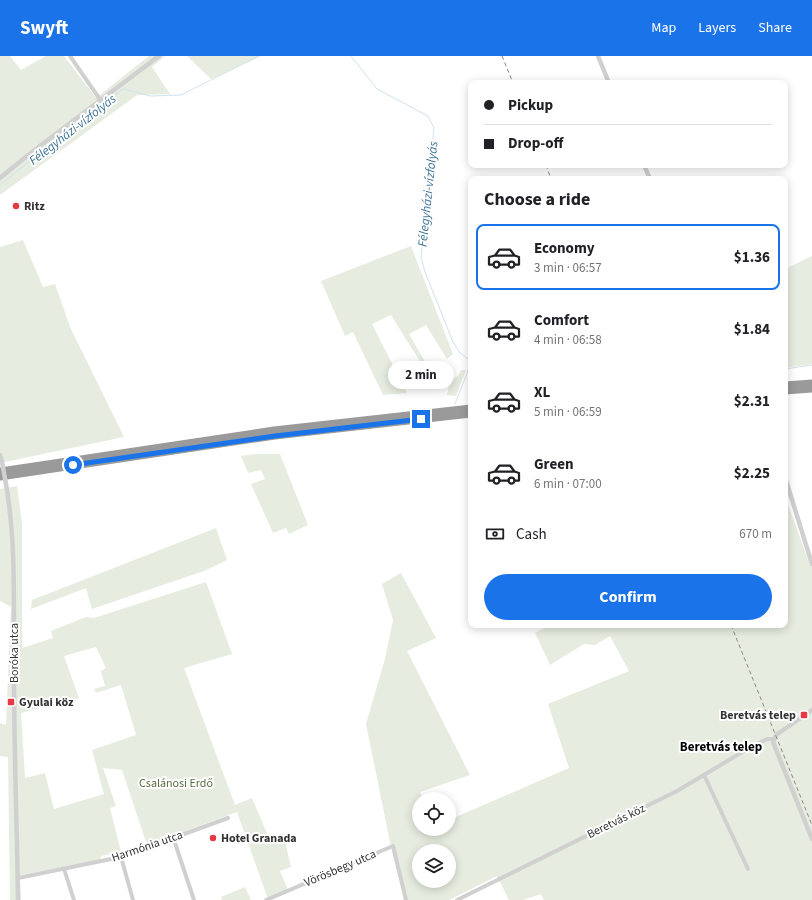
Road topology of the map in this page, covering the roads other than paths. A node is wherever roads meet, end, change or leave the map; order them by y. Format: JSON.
{"nodes":[{"id":1,"x":70,"y":56,"type":"edge"},
{"id":2,"x":159,"y":56,"type":"edge"},
{"id":3,"x":598,"y":56,"type":"edge"},
{"id":4,"x":608,"y":80,"type":"edge"},
{"id":5,"x":101,"y":101,"type":"junction"},
{"id":6,"x":0,"y":178,"type":"edge"},
{"id":7,"x":812,"y":383,"type":"edge"},
{"id":8,"x":788,"y":385,"type":"edge"},
{"id":9,"x":812,"y":389,"type":"edge"},
{"id":10,"x":788,"y":391,"type":"edge"},
{"id":11,"x":468,"y":408,"type":"edge"},
{"id":12,"x":468,"y":414,"type":"edge"},
{"id":13,"x":0,"y":455,"type":"edge"},
{"id":14,"x":0,"y":471,"type":"edge"},
{"id":15,"x":0,"y":477,"type":"edge"},
{"id":16,"x":788,"y":487,"type":"edge"},
{"id":17,"x":812,"y":564,"type":"edge"},
{"id":18,"x":812,"y":710,"type":"edge"},
{"id":19,"x":773,"y":739,"type":"junction"},
{"id":20,"x":704,"y":775,"type":"junction"},
{"id":21,"x":228,"y":818,"type":"dead end"},
{"id":22,"x":173,"y":837,"type":"junction"},
{"id":23,"x":812,"y":839,"type":"edge"},
{"id":24,"x":120,"y":857,"type":"junction"},
{"id":25,"x":64,"y":869,"type":"junction"},
{"id":26,"x":748,"y":869,"type":"dead end"},
{"id":27,"x":18,"y":878,"type":"junction"},
{"id":28,"x":18,"y":900,"type":"edge"},
{"id":29,"x":74,"y":900,"type":"edge"},
{"id":30,"x":133,"y":900,"type":"edge"},
{"id":31,"x":194,"y":900,"type":"edge"},
{"id":32,"x":266,"y":900,"type":"edge"},
{"id":33,"x":406,"y":900,"type":"edge"},
{"id":34,"x":457,"y":900,"type":"edge"}],
"edges":[{"from":1,"to":5,"type":"street"},
{"from":2,"to":5,"type":"street"},
{"from":3,"to":4,"type":"street"},
{"from":5,"to":6,"type":"street"},
{"from":7,"to":8,"type":"highway"},
{"from":9,"to":10,"type":"highway"},
{"from":11,"to":14,"type":"highway"},
{"from":12,"to":15,"type":"highway"},
{"from":13,"to":27,"type":"street","name":"Boróka utca","bridge":true},
{"from":16,"to":17,"type":"street"},
{"from":18,"to":19,"type":"street"},
{"from":19,"to":20,"type":"street","name":"Beretvás köz"},
{"from":19,"to":23,"type":"street"},
{"from":20,"to":26,"type":"street"},
{"from":20,"to":34,"type":"street","name":"Beretvás köz"},
{"from":21,"to":22,"type":"street","name":"Harmónia utca"},
{"from":22,"to":24,"type":"street","name":"Harmónia utca"},
{"from":22,"to":31,"type":"street"},
{"from":24,"to":25,"type":"street","name":"Harmónia utca"},
{"from":24,"to":30,"type":"street"},
{"from":25,"to":27,"type":"street","name":"Harmónia utca"},
{"from":25,"to":29,"type":"street"},
{"from":27,"to":28,"type":"street","name":"Boróka utca"},
{"from":32,"to":33,"type":"street","name":"Vörösbegy utca"}]}
